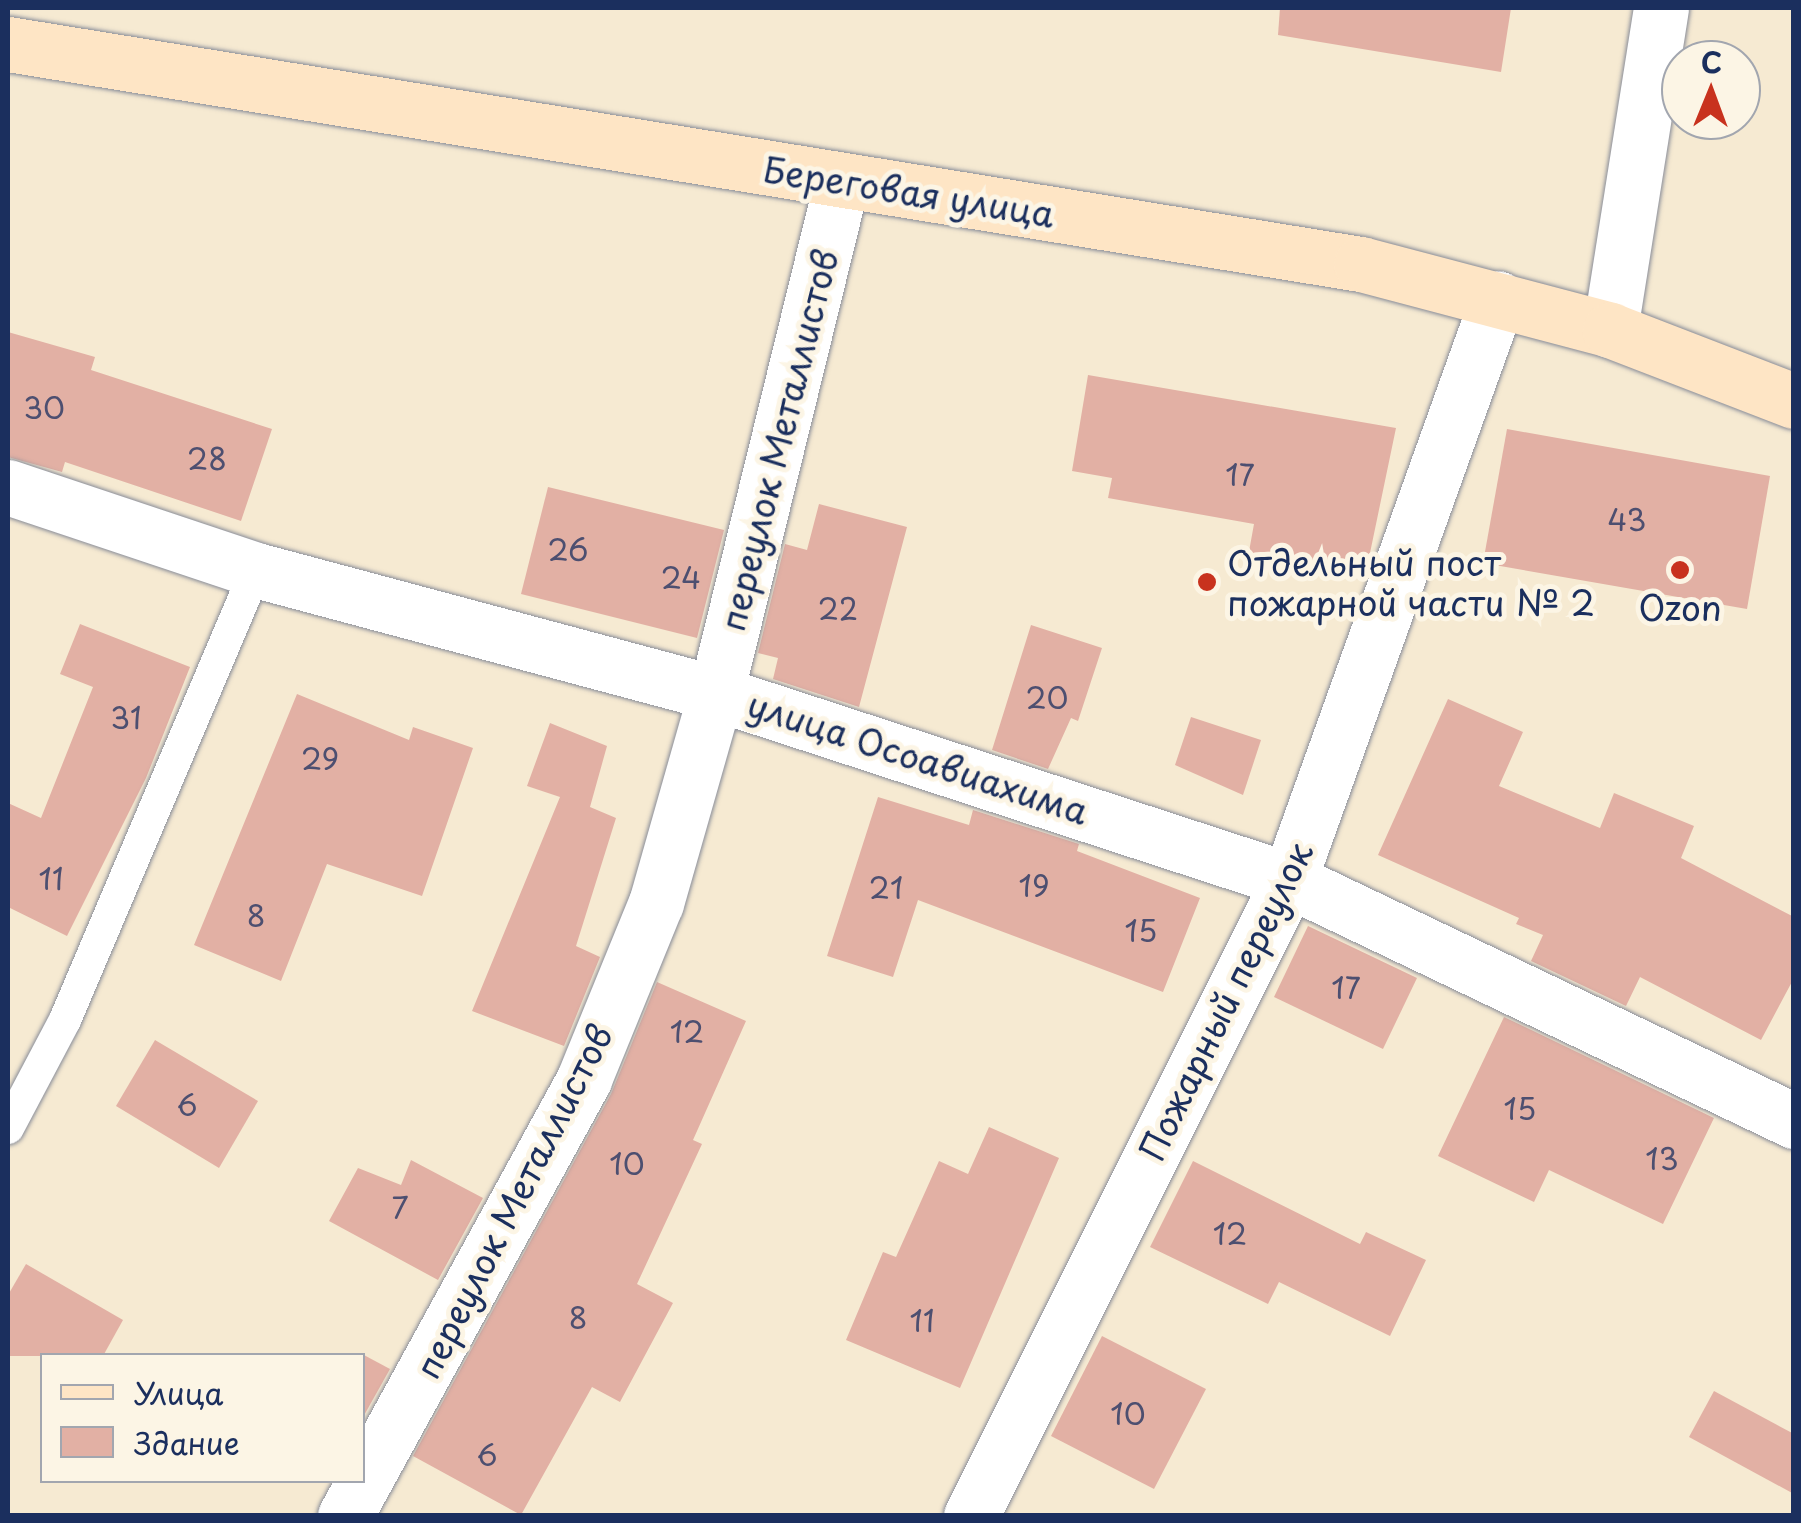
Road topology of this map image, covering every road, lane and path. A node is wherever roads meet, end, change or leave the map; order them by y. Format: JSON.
{"nodes":[{"id":1,"x":1661,"y":8,"type":"edge"},
{"id":2,"x":8,"y":44,"type":"edge"},
{"id":3,"x":842,"y":180,"type":"junction"},
{"id":4,"x":1498,"y":298,"type":"junction"},
{"id":5,"x":1610,"y":330,"type":"junction"},
{"id":6,"x":1794,"y":401,"type":"edge"},
{"id":7,"x":8,"y":487,"type":"edge"},
{"id":8,"x":256,"y":570,"type":"junction"},
{"id":9,"x":716,"y":693,"type":"junction"},
{"id":10,"x":1290,"y":880,"type":"junction"},
{"id":11,"x":1794,"y":1121,"type":"edge"},
{"id":12,"x":8,"y":1128,"type":"edge"},
{"id":13,"x":365,"y":1479,"type":"edge"},
{"id":14,"x":363,"y":1483,"type":"edge"},
{"id":15,"x":345,"y":1516,"type":"edge"},
{"id":16,"x":970,"y":1516,"type":"edge"}],
"edges":[{"from":1,"to":5,"type":"street"},
{"from":2,"to":3,"type":"main road","name":"Береговая улица"},
{"from":3,"to":4,"type":"main road","name":"Береговая улица"},
{"from":3,"to":9,"type":"street","name":"переулок Металлистов"},
{"from":4,"to":5,"type":"main road","name":"Береговая улица"},
{"from":4,"to":10,"type":"street","name":"Пожарный переулок"},
{"from":5,"to":6,"type":"main road","name":"Береговая улица"},
{"from":7,"to":8,"type":"street","name":"улица Осоавиахима"},
{"from":8,"to":9,"type":"street","name":"улица Осоавиахима"},
{"from":8,"to":12,"type":"lane"},
{"from":9,"to":10,"type":"street","name":"улица Осоавиахима"},
{"from":9,"to":13,"type":"street","name":"переулок Металлистов"},
{"from":10,"to":11,"type":"street","name":"улица Осоавиахима"},
{"from":10,"to":16,"type":"street","name":"Пожарный переулок"},
{"from":14,"to":15,"type":"street","name":"переулок Металлистов"}]}
